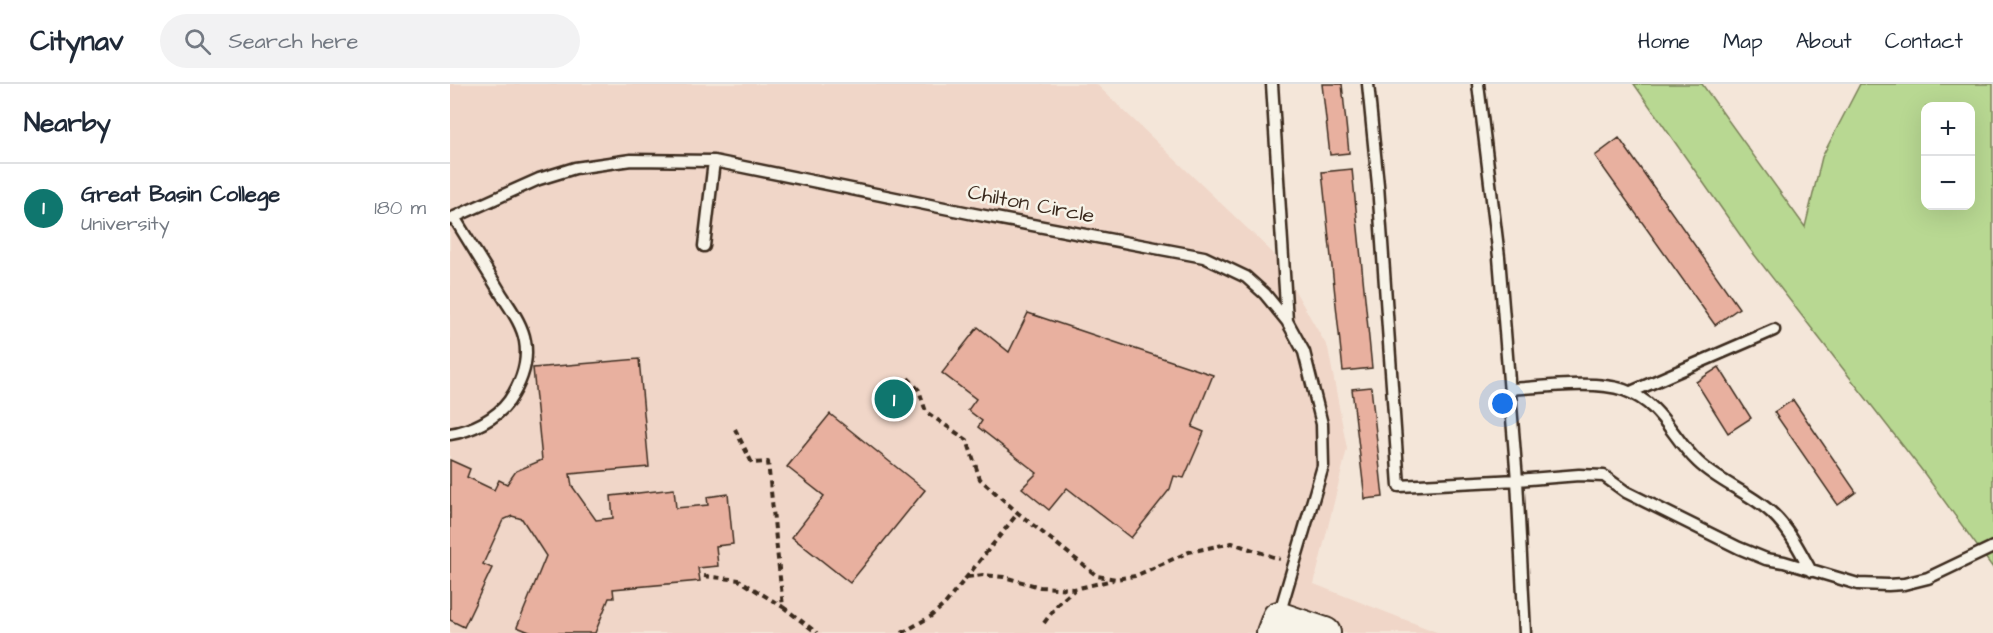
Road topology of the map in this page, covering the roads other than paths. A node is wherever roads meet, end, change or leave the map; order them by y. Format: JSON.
{"nodes":[{"id":1,"x":1272,"y":84,"type":"edge"},
{"id":2,"x":1368,"y":84,"type":"edge"},
{"id":3,"x":1478,"y":84,"type":"edge"},
{"id":4,"x":714,"y":161,"type":"junction"},
{"id":5,"x":452,"y":218,"type":"edge"},
{"id":6,"x":704,"y":246,"type":"dead end"},
{"id":7,"x":1287,"y":321,"type":"junction"},
{"id":8,"x":1774,"y":330,"type":"dead end"},
{"id":9,"x":1511,"y":389,"type":"junction"},
{"id":10,"x":1631,"y":392,"type":"junction"},
{"id":11,"x":450,"y":434,"type":"edge"},
{"id":12,"x":1517,"y":480,"type":"junction"},
{"id":13,"x":1993,"y":547,"type":"edge"},
{"id":14,"x":1811,"y":571,"type":"junction"},
{"id":15,"x":1275,"y":625,"type":"edge"},
{"id":16,"x":1325,"y":633,"type":"edge"},
{"id":17,"x":1525,"y":633,"type":"edge"}],
"edges":[{"from":1,"to":7,"type":"lane"},
{"from":2,"to":12,"type":"lane"},
{"from":3,"to":9,"type":"lane"},
{"from":4,"to":5,"type":"lane","name":"Chilton Circle"},
{"from":4,"to":6,"type":"lane"},
{"from":4,"to":7,"type":"lane","name":"Chilton Circle"},
{"from":5,"to":11,"type":"lane"},
{"from":7,"to":15,"type":"lane","name":"Chilton Circle"},
{"from":8,"to":10,"type":"lane"},
{"from":9,"to":10,"type":"lane"},
{"from":9,"to":12,"type":"lane"},
{"from":10,"to":14,"type":"lane"},
{"from":12,"to":14,"type":"lane"},
{"from":12,"to":17,"type":"lane"},
{"from":13,"to":14,"type":"lane"},
{"from":15,"to":16,"type":"street"}]}
